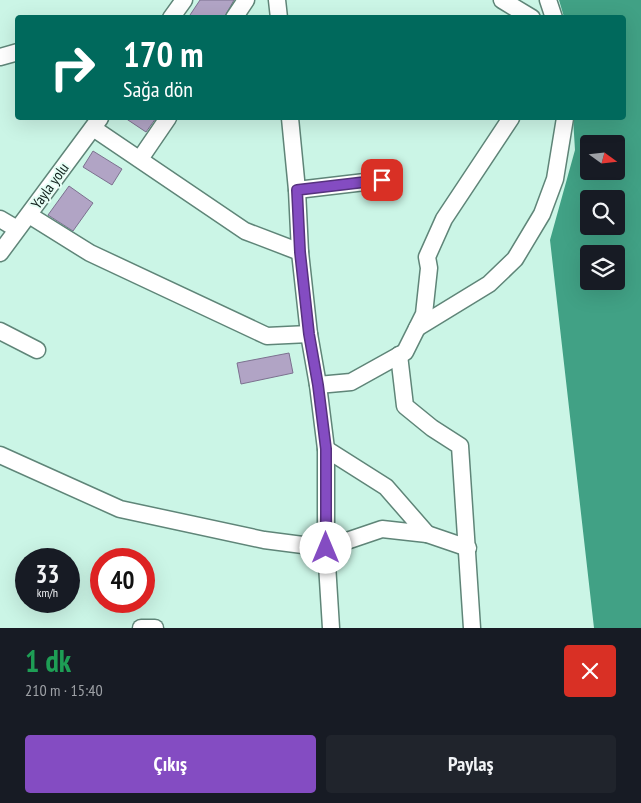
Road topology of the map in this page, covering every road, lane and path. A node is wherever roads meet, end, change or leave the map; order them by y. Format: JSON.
{"nodes":[{"id":1,"x":184,"y":0,"type":"edge"},
{"id":2,"x":246,"y":0,"type":"edge"},
{"id":3,"x":278,"y":0,"type":"edge"},
{"id":4,"x":502,"y":0,"type":"edge"},
{"id":5,"x":548,"y":0,"type":"edge"},
{"id":6,"x":518,"y":13,"type":"edge"},
{"id":7,"x":173,"y":15,"type":"edge"},
{"id":8,"x":236,"y":15,"type":"edge"},
{"id":9,"x":279,"y":15,"type":"edge"},
{"id":10,"x":553,"y":15,"type":"edge"},
{"id":11,"x":15,"y":53,"type":"edge"},
{"id":12,"x":0,"y":57,"type":"edge"},
{"id":13,"x":167,"y":120,"type":"edge"},
{"id":14,"x":290,"y":120,"type":"edge"},
{"id":15,"x":510,"y":120,"type":"edge"},
{"id":16,"x":565,"y":120,"type":"edge"},
{"id":17,"x":96,"y":123,"type":"edge"},
{"id":18,"x":140,"y":159,"type":"junction"},
{"id":19,"x":382,"y":180,"type":"dead end"},
{"id":20,"x":297,"y":190,"type":"junction"},
{"id":21,"x":29,"y":214,"type":"junction"},
{"id":22,"x":0,"y":219,"type":"edge"},
{"id":23,"x":17,"y":230,"type":"junction"},
{"id":24,"x":300,"y":252,"type":"junction"},
{"id":25,"x":0,"y":254,"type":"edge"},
{"id":26,"x":418,"y":328,"type":"junction"},
{"id":27,"x":0,"y":330,"type":"edge"},
{"id":28,"x":309,"y":334,"type":"junction"},
{"id":29,"x":38,"y":350,"type":"dead end"},
{"id":30,"x":399,"y":355,"type":"junction"},
{"id":31,"x":318,"y":385,"type":"junction"},
{"id":32,"x":326,"y":449,"type":"junction"},
{"id":33,"x":0,"y":455,"type":"edge"},
{"id":34,"x":427,"y":534,"type":"junction"},
{"id":35,"x":326,"y":548,"type":"junction"},
{"id":36,"x":468,"y":548,"type":"junction"},
{"id":37,"x":141,"y":628,"type":"edge"},
{"id":38,"x":155,"y":628,"type":"edge"},
{"id":39,"x":331,"y":628,"type":"edge"},
{"id":40,"x":472,"y":628,"type":"edge"}],
"edges":[{"from":1,"to":7,"type":"street"},
{"from":2,"to":8,"type":"street"},
{"from":3,"to":9,"type":"street"},
{"from":4,"to":6,"type":"street"},
{"from":5,"to":10,"type":"street"},
{"from":11,"to":12,"type":"street"},
{"from":13,"to":18,"type":"street"},
{"from":14,"to":20,"type":"street"},
{"from":15,"to":26,"type":"street"},
{"from":16,"to":26,"type":"street"},
{"from":17,"to":18,"type":"street"},
{"from":17,"to":21,"type":"street","name":"Yayla yolu"},
{"from":18,"to":24,"type":"street"},
{"from":19,"to":20,"type":"street"},
{"from":20,"to":24,"type":"street"},
{"from":21,"to":23,"type":"street","name":"Yayla yolu"},
{"from":21,"to":28,"type":"street"},
{"from":22,"to":23,"type":"street"},
{"from":23,"to":25,"type":"street","name":"Yayla yolu"},
{"from":24,"to":28,"type":"street"},
{"from":26,"to":30,"type":"street"},
{"from":27,"to":29,"type":"street"},
{"from":28,"to":31,"type":"street"},
{"from":30,"to":31,"type":"street"},
{"from":30,"to":36,"type":"street"},
{"from":31,"to":32,"type":"street"},
{"from":32,"to":34,"type":"street"},
{"from":32,"to":35,"type":"street"},
{"from":33,"to":35,"type":"street"},
{"from":34,"to":35,"type":"street"},
{"from":34,"to":36,"type":"street"},
{"from":35,"to":39,"type":"street"},
{"from":36,"to":40,"type":"street"},
{"from":37,"to":38,"type":"street"}]}
